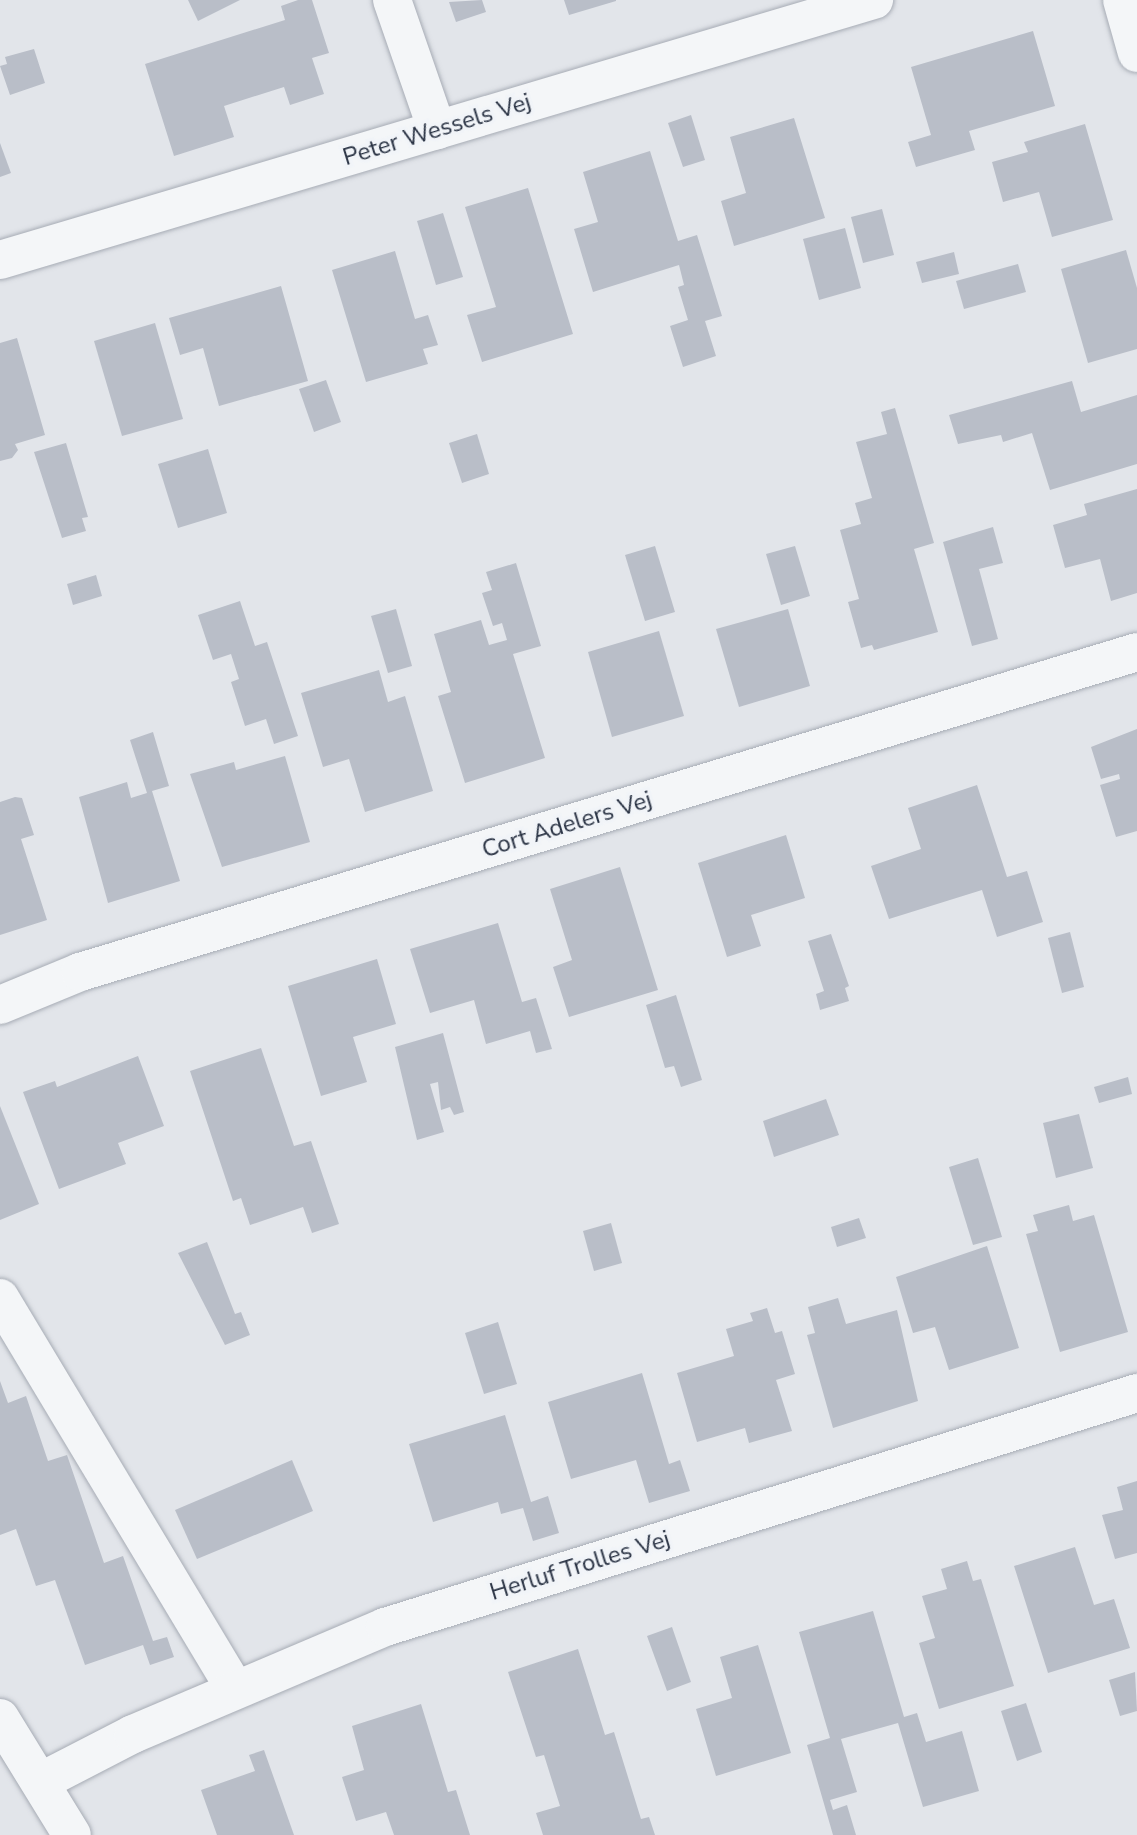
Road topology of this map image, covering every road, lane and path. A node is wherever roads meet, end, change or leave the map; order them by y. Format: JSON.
{"nodes":[{"id":1,"x":392,"y":0,"type":"edge"},
{"id":2,"x":874,"y":0,"type":"edge"},
{"id":3,"x":1122,"y":0,"type":"edge"},
{"id":4,"x":1137,"y":53,"type":"edge"},
{"id":5,"x":437,"y":130,"type":"junction"},
{"id":6,"x":0,"y":260,"type":"edge"},
{"id":7,"x":1137,"y":652,"type":"edge"},
{"id":8,"x":0,"y":1005,"type":"edge"},
{"id":9,"x":0,"y":1298,"type":"edge"},
{"id":10,"x":1137,"y":1393,"type":"edge"},
{"id":11,"x":235,"y":1689,"type":"junction"},
{"id":12,"x":0,"y":1718,"type":"edge"},
{"id":13,"x":40,"y":1782,"type":"junction"},
{"id":14,"x":72,"y":1835,"type":"edge"}],
"edges":[{"from":1,"to":5,"type":"street"},
{"from":2,"to":5,"type":"street","name":"Peter Wessels Vej"},
{"from":3,"to":4,"type":"street"},
{"from":5,"to":6,"type":"street","name":"Peter Wessels Vej"},
{"from":7,"to":8,"type":"street","name":"Cort Adelers Vej"},
{"from":9,"to":11,"type":"street"},
{"from":10,"to":11,"type":"street","name":"Herluf Trolles Vej"},
{"from":11,"to":13,"type":"street","name":"Herluf Trolles Vej"},
{"from":12,"to":13,"type":"street"},
{"from":13,"to":14,"type":"street"}]}
